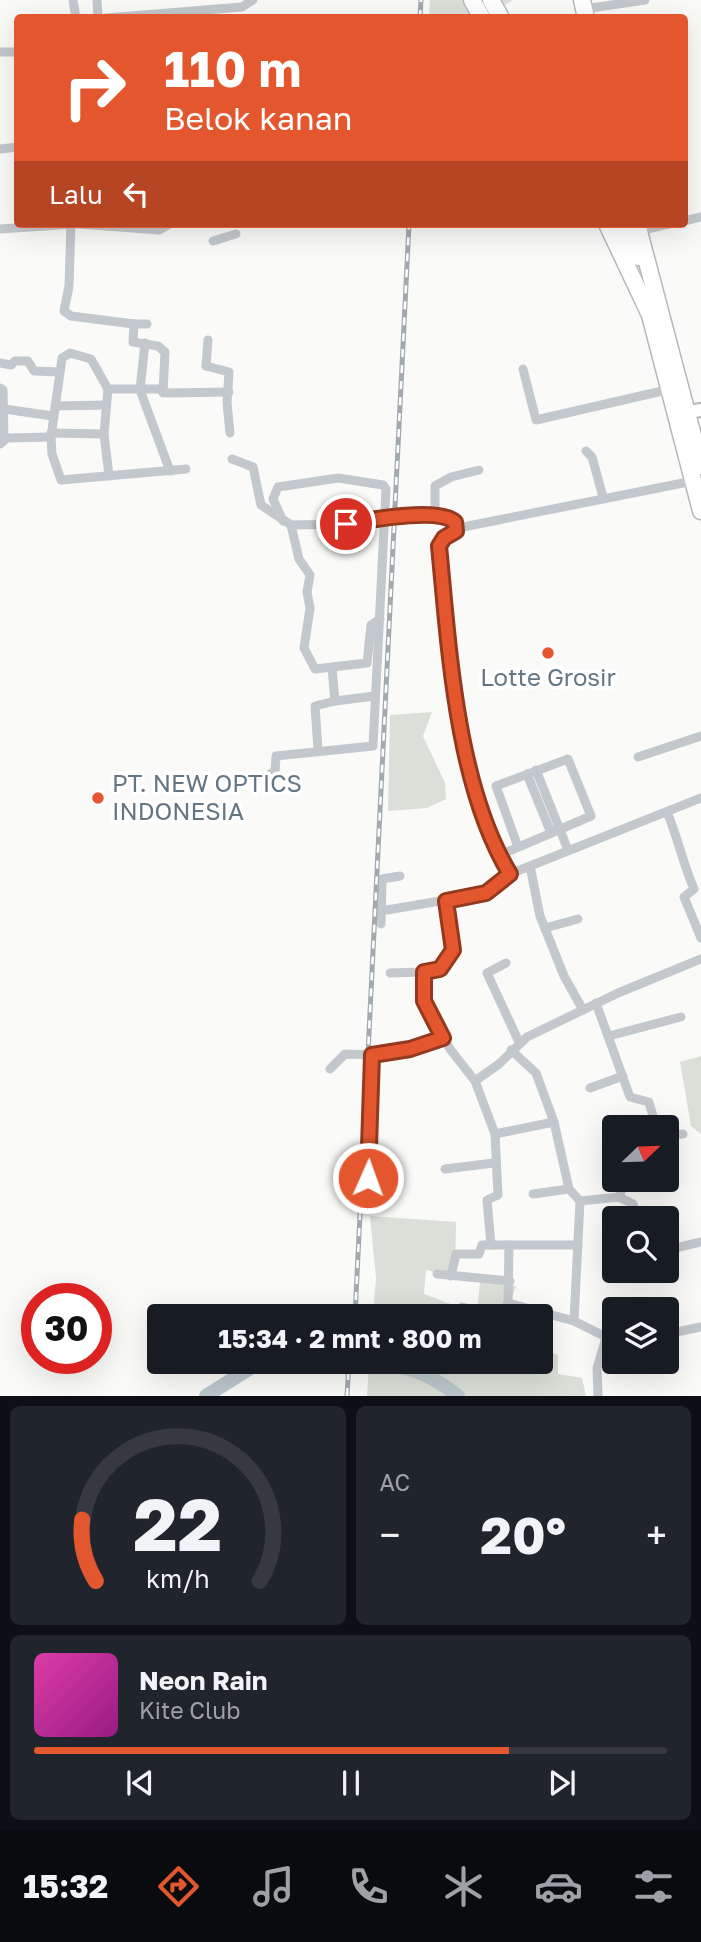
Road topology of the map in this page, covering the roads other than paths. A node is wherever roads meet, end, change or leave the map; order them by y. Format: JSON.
{"nodes":[{"id":1,"x":253,"y":0,"type":"edge"},
{"id":2,"x":645,"y":0,"type":"edge"},
{"id":3,"x":584,"y":9,"type":"edge"},
{"id":4,"x":155,"y":14,"type":"edge"},
{"id":5,"x":74,"y":228,"type":"edge"},
{"id":6,"x":131,"y":228,"type":"edge"},
{"id":7,"x":163,"y":228,"type":"edge"},
{"id":8,"x":609,"y":228,"type":"edge"},
{"id":9,"x":622,"y":228,"type":"edge"},
{"id":10,"x":638,"y":228,"type":"edge"},
{"id":11,"x":236,"y":234,"type":"dead end"},
{"id":12,"x":213,"y":241,"type":"dead end"},
{"id":13,"x":646,"y":291,"type":"junction"},
{"id":14,"x":134,"y":324,"type":"junction"},
{"id":15,"x":147,"y":324,"type":"dead end"},
{"id":16,"x":208,"y":340,"type":"dead end"},
{"id":17,"x":145,"y":343,"type":"junction"},
{"id":18,"x":0,"y":363,"type":"edge"},
{"id":19,"x":523,"y":369,"type":"dead end"},
{"id":20,"x":60,"y":372,"type":"junction"},
{"id":21,"x":0,"y":388,"type":"edge"},
{"id":22,"x":108,"y":389,"type":"junction"},
{"id":23,"x":671,"y":389,"type":"junction"},
{"id":24,"x":140,"y":390,"type":"junction"},
{"id":25,"x":229,"y":392,"type":"junction"},
{"id":26,"x":163,"y":393,"type":"junction"},
{"id":27,"x":105,"y":405,"type":"junction"},
{"id":28,"x":55,"y":406,"type":"junction"},
{"id":29,"x":4,"y":409,"type":"junction"},
{"id":30,"x":695,"y":411,"type":"edge"},
{"id":31,"x":53,"y":416,"type":"junction"},
{"id":32,"x":230,"y":433,"type":"dead end"},
{"id":33,"x":51,"y":434,"type":"junction"},
{"id":34,"x":104,"y":434,"type":"junction"},
{"id":35,"x":2,"y":441,"type":"edge"},
{"id":36,"x":586,"y":451,"type":"dead end"},
{"id":37,"x":232,"y":459,"type":"dead end"},
{"id":38,"x":701,"y":466,"type":"edge"},
{"id":39,"x":186,"y":469,"type":"dead end"},
{"id":40,"x":479,"y":470,"type":"dead end"},
{"id":41,"x":170,"y":471,"type":"junction"},
{"id":42,"x":109,"y":476,"type":"junction"},
{"id":43,"x":694,"y":481,"type":"junction"},
{"id":44,"x":603,"y":498,"type":"junction"},
{"id":45,"x":701,"y":511,"type":"edge"},
{"id":46,"x":435,"y":516,"type":"junction"},
{"id":47,"x":385,"y":519,"type":"junction"},
{"id":48,"x":287,"y":523,"type":"junction"},
{"id":49,"x":458,"y":528,"type":"junction"},
{"id":50,"x":380,"y":619,"type":"junction"},
{"id":51,"x":332,"y":668,"type":"junction"},
{"id":52,"x":375,"y":696,"type":"junction"},
{"id":53,"x":335,"y":701,"type":"junction"},
{"id":54,"x":701,"y":736,"type":"edge"},
{"id":55,"x":318,"y":750,"type":"junction"},
{"id":56,"x":638,"y":757,"type":"dead end"},
{"id":57,"x":531,"y":772,"type":"junction"},
{"id":58,"x":270,"y":774,"type":"dead end"},
{"id":59,"x":701,"y":799,"type":"edge"},
{"id":60,"x":667,"y":812,"type":"junction"},
{"id":61,"x":555,"y":831,"type":"junction"},
{"id":62,"x":518,"y":847,"type":"junction"},
{"id":63,"x":568,"y":850,"type":"junction"},
{"id":64,"x":500,"y":855,"type":"junction"},
{"id":65,"x":530,"y":866,"type":"junction"},
{"id":66,"x":510,"y":874,"type":"junction"},
{"id":67,"x":400,"y":876,"type":"dead end"},
{"id":68,"x":446,"y":901,"type":"junction"},
{"id":69,"x":381,"y":911,"type":"junction"},
{"id":70,"x":578,"y":919,"type":"dead end"},
{"id":71,"x":381,"y":924,"type":"dead end"},
{"id":72,"x":545,"y":929,"type":"junction"},
{"id":73,"x":701,"y":938,"type":"edge"},
{"id":74,"x":701,"y":959,"type":"edge"},
{"id":75,"x":506,"y":963,"type":"dead end"},
{"id":76,"x":424,"y":972,"type":"junction"},
{"id":77,"x":390,"y":973,"type":"dead end"},
{"id":78,"x":596,"y":1003,"type":"junction"},
{"id":79,"x":583,"y":1010,"type":"junction"},
{"id":80,"x":681,"y":1017,"type":"dead end"},
{"id":81,"x":609,"y":1036,"type":"junction"},
{"id":82,"x":443,"y":1038,"type":"junction"},
{"id":83,"x":519,"y":1042,"type":"junction"},
{"id":84,"x":511,"y":1051,"type":"junction"},
{"id":85,"x":372,"y":1055,"type":"junction"},
{"id":86,"x":331,"y":1069,"type":"dead end"},
{"id":87,"x":623,"y":1076,"type":"junction"},
{"id":88,"x":475,"y":1081,"type":"junction"},
{"id":89,"x":590,"y":1088,"type":"dead end"},
{"id":90,"x":653,"y":1115,"type":"edge"},
{"id":91,"x":554,"y":1122,"type":"junction"},
{"id":92,"x":495,"y":1134,"type":"junction"},
{"id":93,"x":679,"y":1134,"type":"edge"},
{"id":94,"x":683,"y":1134,"type":"dead end"},
{"id":95,"x":494,"y":1163,"type":"junction"},
{"id":96,"x":445,"y":1169,"type":"dead end"},
{"id":97,"x":390,"y":1181,"type":"dead end"},
{"id":98,"x":569,"y":1189,"type":"junction"},
{"id":99,"x":620,"y":1192,"type":"edge"},
{"id":100,"x":533,"y":1194,"type":"dead end"},
{"id":101,"x":619,"y":1196,"type":"junction"},
{"id":102,"x":580,"y":1201,"type":"junction"},
{"id":103,"x":634,"y":1206,"type":"edge"},
{"id":104,"x":701,"y":1242,"type":"edge"},
{"id":105,"x":491,"y":1245,"type":"junction"},
{"id":106,"x":509,"y":1245,"type":"junction"},
{"id":107,"x":578,"y":1245,"type":"junction"},
{"id":108,"x":679,"y":1247,"type":"edge"},
{"id":109,"x":438,"y":1274,"type":"dead end"},
{"id":110,"x":451,"y":1276,"type":"junction"},
{"id":111,"x":510,"y":1281,"type":"junction"},
{"id":112,"x":509,"y":1303,"type":"joint"},
{"id":113,"x":574,"y":1321,"type":"junction"},
{"id":114,"x":701,"y":1327,"type":"edge"},
{"id":115,"x":679,"y":1332,"type":"edge"},
{"id":116,"x":602,"y":1336,"type":"edge"},
{"id":117,"x":602,"y":1357,"type":"edge"},
{"id":118,"x":598,"y":1396,"type":"edge"}],
"edges":[{"from":1,"to":4,"type":"street"},
{"from":2,"to":3,"type":"street"},
{"from":5,"to":14,"type":"street"},
{"from":6,"to":7,"type":"street"},
{"from":8,"to":13,"type":"highway"},
{"from":9,"to":13,"type":"highway"},
{"from":10,"to":13,"type":"highway"},
{"from":11,"to":12,"type":"street"},
{"from":13,"to":23,"type":"highway"},
{"from":13,"to":30,"type":"highway"},
{"from":14,"to":15,"type":"street"},
{"from":14,"to":17,"type":"street"},
{"from":16,"to":25,"type":"street"},
{"from":17,"to":24,"type":"street"},
{"from":17,"to":26,"type":"street"},
{"from":18,"to":20,"type":"street"},
{"from":19,"to":23,"type":"street"},
{"from":20,"to":22,"type":"street"},
{"from":20,"to":28,"type":"street"},
{"from":21,"to":29,"type":"street"},
{"from":22,"to":24,"type":"street"},
{"from":22,"to":27,"type":"street"},
{"from":23,"to":43,"type":"highway"},
{"from":24,"to":26,"type":"street"},
{"from":24,"to":41,"type":"street"},
{"from":25,"to":26,"type":"street"},
{"from":25,"to":32,"type":"street"},
{"from":27,"to":28,"type":"street"},
{"from":27,"to":34,"type":"street"},
{"from":28,"to":31,"type":"street"},
{"from":29,"to":31,"type":"street"},
{"from":29,"to":35,"type":"street"},
{"from":30,"to":38,"type":"highway"},
{"from":31,"to":33,"type":"street"},
{"from":33,"to":34,"type":"street"},
{"from":33,"to":35,"type":"street"},
{"from":33,"to":42,"type":"street"},
{"from":34,"to":42,"type":"street"},
{"from":36,"to":44,"type":"street"},
{"from":37,"to":48,"type":"street"},
{"from":39,"to":41,"type":"street"},
{"from":40,"to":46,"type":"street"},
{"from":41,"to":42,"type":"street"},
{"from":43,"to":44,"type":"street"},
{"from":43,"to":45,"type":"highway"},
{"from":44,"to":49,"type":"street"},
{"from":46,"to":47,"type":"street"},
{"from":46,"to":49,"type":"street"},
{"from":47,"to":48,"type":"street"},
{"from":47,"to":48,"type":"street"},
{"from":47,"to":50,"type":"street"},
{"from":48,"to":51,"type":"street"},
{"from":49,"to":64,"type":"street"},
{"from":50,"to":51,"type":"street"},
{"from":50,"to":52,"type":"street"},
{"from":51,"to":53,"type":"street"},
{"from":52,"to":53,"type":"street"},
{"from":52,"to":55,"type":"street"},
{"from":53,"to":55,"type":"street"},
{"from":54,"to":56,"type":"street"},
{"from":55,"to":58,"type":"street"},
{"from":57,"to":61,"type":"street"},
{"from":57,"to":61,"type":"street"},
{"from":57,"to":62,"type":"street"},
{"from":59,"to":60,"type":"street"},
{"from":60,"to":63,"type":"street"},
{"from":60,"to":73,"type":"street"},
{"from":61,"to":62,"type":"street"},
{"from":61,"to":63,"type":"street"},
{"from":62,"to":64,"type":"street"},
{"from":63,"to":65,"type":"street"},
{"from":64,"to":66,"type":"street"},
{"from":65,"to":66,"type":"street"},
{"from":65,"to":72,"type":"street"},
{"from":66,"to":68,"type":"street"},
{"from":67,"to":69,"type":"street"},
{"from":68,"to":69,"type":"street"},
{"from":68,"to":76,"type":"street"},
{"from":69,"to":71,"type":"street"},
{"from":70,"to":72,"type":"street"},
{"from":72,"to":79,"type":"street"},
{"from":74,"to":78,"type":"street"},
{"from":75,"to":83,"type":"street"},
{"from":76,"to":77,"type":"street"},
{"from":76,"to":82,"type":"street"},
{"from":78,"to":79,"type":"street"},
{"from":78,"to":81,"type":"street"},
{"from":79,"to":83,"type":"street"},
{"from":80,"to":81,"type":"street"},
{"from":81,"to":87,"type":"street"},
{"from":82,"to":85,"type":"street"},
{"from":82,"to":88,"type":"street"},
{"from":83,"to":84,"type":"street"},
{"from":84,"to":88,"type":"street"},
{"from":84,"to":91,"type":"street"},
{"from":85,"to":86,"type":"street"},
{"from":85,"to":97,"type":"street"},
{"from":87,"to":89,"type":"street"},
{"from":87,"to":90,"type":"street"},
{"from":88,"to":92,"type":"street"},
{"from":91,"to":92,"type":"street"},
{"from":91,"to":98,"type":"street"},
{"from":92,"to":95,"type":"street"},
{"from":93,"to":94,"type":"street"},
{"from":95,"to":96,"type":"street"},
{"from":95,"to":105,"type":"street"},
{"from":98,"to":100,"type":"street"},
{"from":98,"to":102,"type":"street"},
{"from":99,"to":101,"type":"street"},
{"from":101,"to":102,"type":"street"},
{"from":101,"to":103,"type":"street"},
{"from":102,"to":107,"type":"street"},
{"from":104,"to":108,"type":"street"},
{"from":105,"to":106,"type":"street"},
{"from":105,"to":110,"type":"street"},
{"from":106,"to":107,"type":"street"},
{"from":106,"to":111,"type":"street"},
{"from":107,"to":113,"type":"street"},
{"from":109,"to":110,"type":"street"},
{"from":110,"to":111,"type":"street"},
{"from":111,"to":112,"type":"street"},
{"from":112,"to":113,"type":"street"},
{"from":113,"to":116,"type":"street"},
{"from":114,"to":115,"type":"street"},
{"from":117,"to":118,"type":"street"}]}
